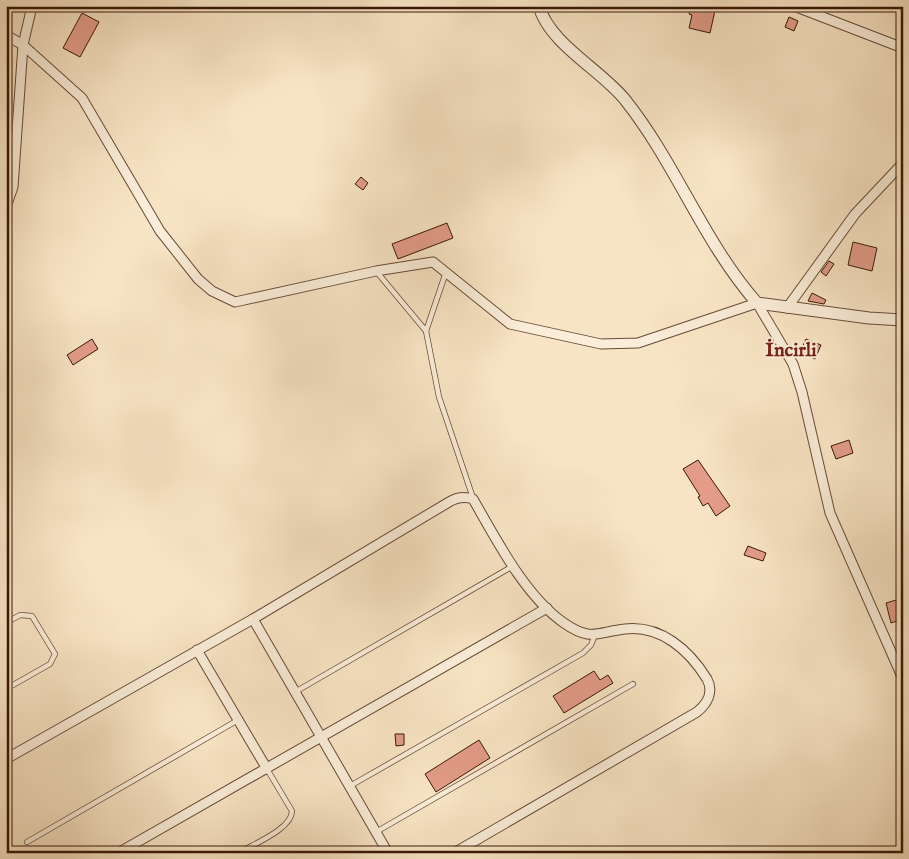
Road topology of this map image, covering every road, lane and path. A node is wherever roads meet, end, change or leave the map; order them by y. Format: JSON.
{"nodes":[{"id":1,"x":32,"y":6,"type":"edge"},
{"id":2,"x":539,"y":6,"type":"edge"},
{"id":3,"x":794,"y":6,"type":"edge"},
{"id":4,"x":6,"y":35,"type":"edge"},
{"id":5,"x":23,"y":45,"type":"junction"},
{"id":6,"x":903,"y":48,"type":"edge"},
{"id":7,"x":903,"y":163,"type":"edge"},
{"id":8,"x":6,"y":207,"type":"edge"},
{"id":9,"x":376,"y":271,"type":"junction"},
{"id":10,"x":446,"y":272,"type":"junction"},
{"id":11,"x":757,"y":303,"type":"junction"},
{"id":12,"x":787,"y":308,"type":"junction"},
{"id":13,"x":903,"y":320,"type":"edge"},
{"id":14,"x":426,"y":331,"type":"junction"},
{"id":15,"x":473,"y":499,"type":"junction"},
{"id":16,"x":512,"y":566,"type":"junction"},
{"id":17,"x":547,"y":608,"type":"junction"},
{"id":18,"x":253,"y":619,"type":"junction"},
{"id":19,"x":6,"y":624,"type":"edge"},
{"id":20,"x":595,"y":635,"type":"junction"},
{"id":21,"x":197,"y":650,"type":"junction"},
{"id":22,"x":902,"y":674,"type":"edge"},
{"id":23,"x":633,"y":684,"type":"dead end"},
{"id":24,"x":6,"y":689,"type":"edge"},
{"id":25,"x":295,"y":692,"type":"junction"},
{"id":26,"x":238,"y":720,"type":"junction"},
{"id":27,"x":322,"y":738,"type":"junction"},
{"id":28,"x":6,"y":759,"type":"edge"},
{"id":29,"x":267,"y":769,"type":"junction"},
{"id":30,"x":350,"y":786,"type":"junction"},
{"id":31,"x":376,"y":832,"type":"junction"},
{"id":32,"x":27,"y":842,"type":"dead end"},
{"id":33,"x":118,"y":853,"type":"edge"},
{"id":34,"x":239,"y":853,"type":"edge"},
{"id":35,"x":388,"y":853,"type":"edge"},
{"id":36,"x":454,"y":853,"type":"edge"}],
"edges":[{"from":1,"to":5,"type":"street"},
{"from":2,"to":11,"type":"street"},
{"from":3,"to":6,"type":"street"},
{"from":4,"to":5,"type":"street"},
{"from":5,"to":8,"type":"street"},
{"from":5,"to":9,"type":"street"},
{"from":7,"to":12,"type":"street"},
{"from":9,"to":10,"type":"street"},
{"from":9,"to":14,"type":"lane"},
{"from":10,"to":11,"type":"street"},
{"from":10,"to":14,"type":"lane"},
{"from":11,"to":12,"type":"street"},
{"from":11,"to":22,"type":"street"},
{"from":12,"to":13,"type":"street"},
{"from":14,"to":15,"type":"lane"},
{"from":15,"to":16,"type":"street"},
{"from":15,"to":18,"type":"street"},
{"from":16,"to":17,"type":"street"},
{"from":16,"to":25,"type":"lane"},
{"from":17,"to":20,"type":"street"},
{"from":17,"to":27,"type":"street"},
{"from":18,"to":21,"type":"street"},
{"from":18,"to":25,"type":"street"},
{"from":19,"to":24,"type":"lane"},
{"from":20,"to":30,"type":"lane"},
{"from":20,"to":36,"type":"street"},
{"from":21,"to":26,"type":"street"},
{"from":21,"to":28,"type":"street"},
{"from":23,"to":31,"type":"lane"},
{"from":25,"to":27,"type":"street"},
{"from":26,"to":29,"type":"street"},
{"from":26,"to":32,"type":"lane"},
{"from":27,"to":29,"type":"street"},
{"from":27,"to":30,"type":"street"},
{"from":29,"to":33,"type":"street"},
{"from":29,"to":34,"type":"lane"},
{"from":30,"to":31,"type":"street"},
{"from":31,"to":35,"type":"street"}]}
